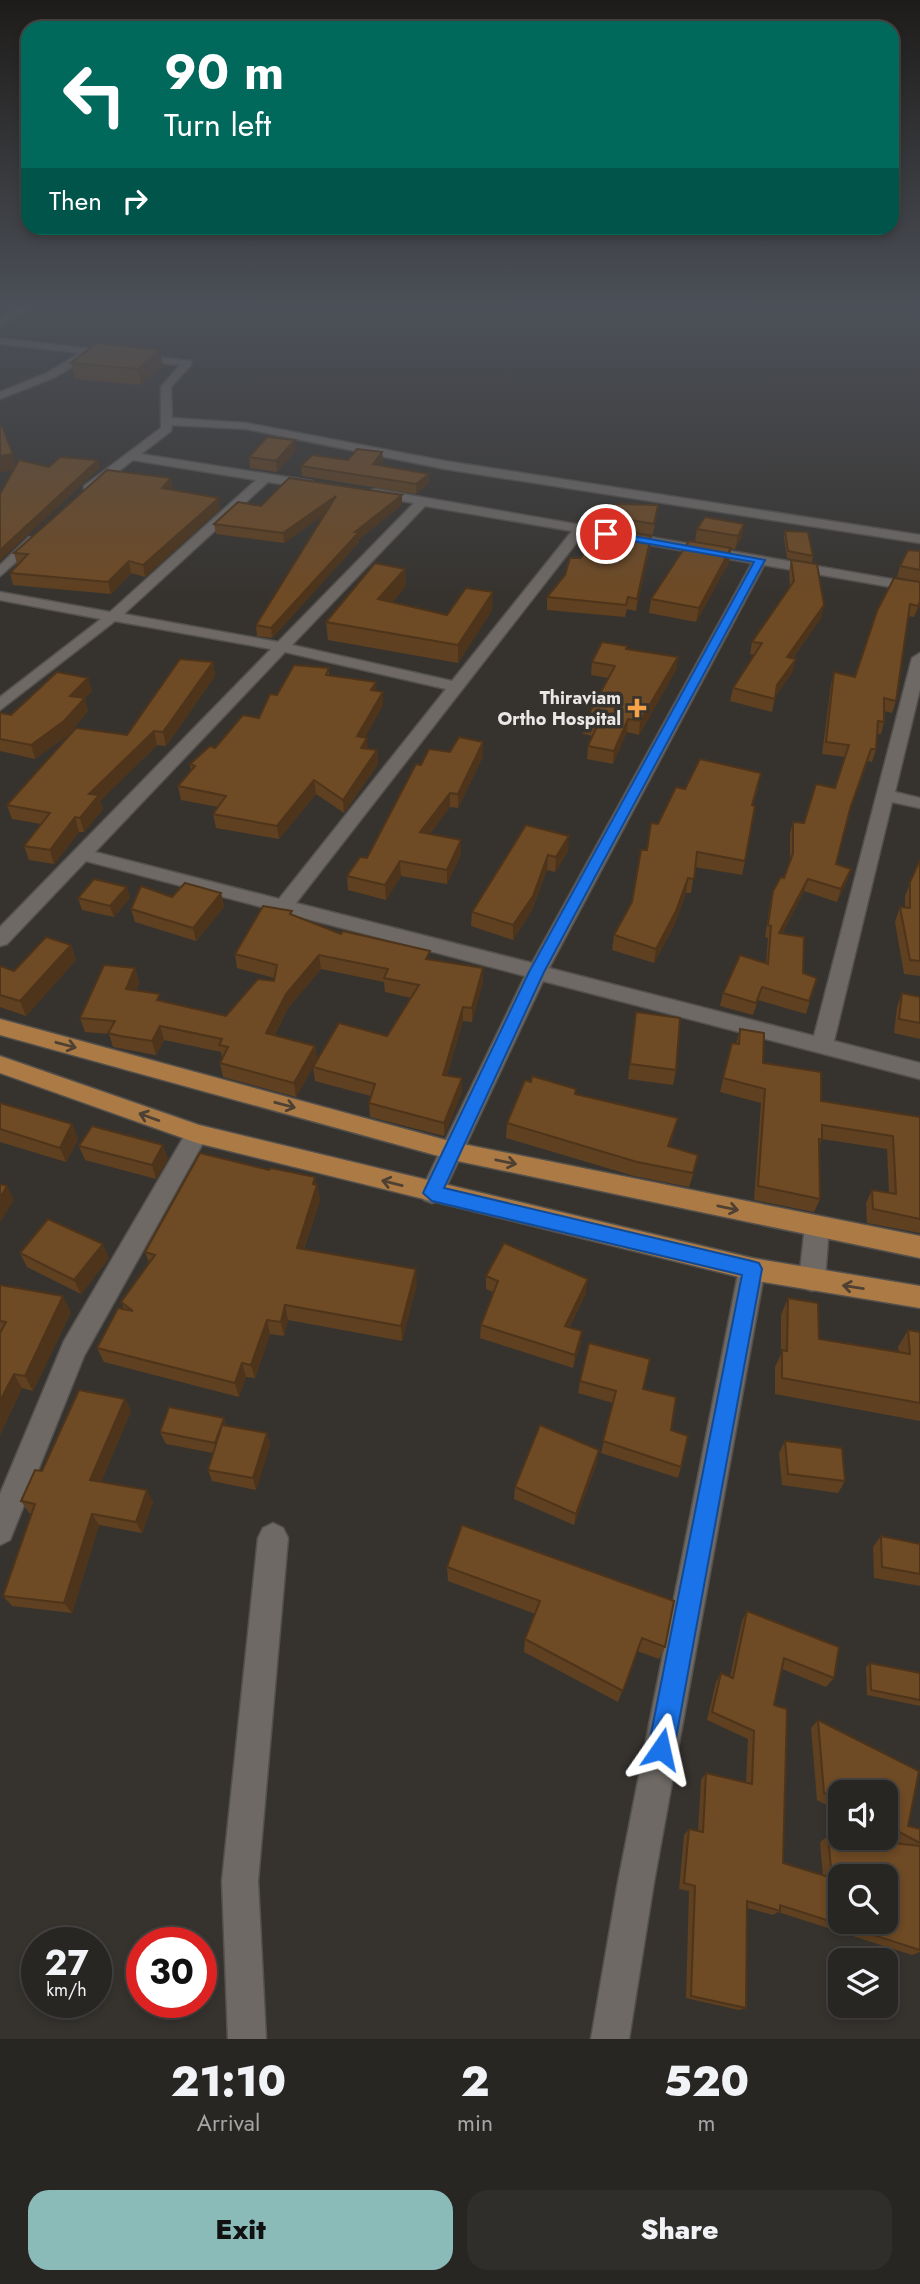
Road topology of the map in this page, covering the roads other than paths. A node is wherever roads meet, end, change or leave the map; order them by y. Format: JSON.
{"nodes":[{"id":1,"x":167,"y":405,"type":"edge"},
{"id":2,"x":167,"y":421,"type":"junction"},
{"id":3,"x":129,"y":456,"type":"junction"},
{"id":4,"x":265,"y":478,"type":"junction"},
{"id":5,"x":332,"y":487,"type":"edge"},
{"id":6,"x":359,"y":491,"type":"edge"},
{"id":7,"x":78,"y":499,"type":"edge"},
{"id":8,"x":421,"y":503,"type":"junction"},
{"id":9,"x":48,"y":527,"type":"edge"},
{"id":10,"x":580,"y":530,"type":"junction"},
{"id":11,"x":920,"y":539,"type":"edge"},
{"id":12,"x":760,"y":560,"type":"junction"},
{"id":13,"x":0,"y":572,"type":"edge"},
{"id":14,"x":920,"y":588,"type":"edge"},
{"id":15,"x":0,"y":596,"type":"edge"},
{"id":16,"x":113,"y":616,"type":"junction"},
{"id":17,"x":282,"y":647,"type":"junction"},
{"id":18,"x":920,"y":658,"type":"edge"},
{"id":19,"x":456,"y":687,"type":"junction"},
{"id":20,"x":0,"y":705,"type":"edge"},
{"id":21,"x":887,"y":796,"type":"junction"},
{"id":22,"x":920,"y":803,"type":"edge"},
{"id":23,"x":82,"y":854,"type":"junction"},
{"id":24,"x":283,"y":906,"type":"junction"},
{"id":25,"x":0,"y":939,"type":"edge"},
{"id":26,"x":537,"y":972,"type":"junction"},
{"id":27,"x":0,"y":1027,"type":"edge"},
{"id":28,"x":822,"y":1046,"type":"junction"},
{"id":29,"x":0,"y":1064,"type":"edge"},
{"id":30,"x":920,"y":1071,"type":"edge"},
{"id":31,"x":197,"y":1134,"type":"junction"},
{"id":32,"x":453,"y":1151,"type":"junction"},
{"id":33,"x":432,"y":1193,"type":"junction"},
{"id":34,"x":817,"y":1226,"type":"junction"},
{"id":35,"x":920,"y":1247,"type":"edge"},
{"id":36,"x":752,"y":1269,"type":"junction"},
{"id":37,"x":811,"y":1280,"type":"junction"},
{"id":38,"x":920,"y":1297,"type":"edge"},
{"id":39,"x":0,"y":1530,"type":"edge"},
{"id":40,"x":273,"y":1538,"type":"dead end"},
{"id":41,"x":247,"y":2039,"type":"edge"},
{"id":42,"x":610,"y":2039,"type":"edge"}],
"edges":[{"from":1,"to":2,"type":"street"},
{"from":2,"to":3,"type":"street"},
{"from":2,"to":11,"type":"street"},
{"from":3,"to":4,"type":"street"},
{"from":3,"to":7,"type":"street"},
{"from":4,"to":5,"type":"street"},
{"from":4,"to":16,"type":"street"},
{"from":6,"to":8,"type":"street"},
{"from":8,"to":10,"type":"street"},
{"from":8,"to":17,"type":"street"},
{"from":9,"to":13,"type":"street"},
{"from":10,"to":12,"type":"street"},
{"from":10,"to":19,"type":"street"},
{"from":12,"to":14,"type":"street"},
{"from":12,"to":26,"type":"street"},
{"from":15,"to":16,"type":"street"},
{"from":16,"to":17,"type":"street"},
{"from":16,"to":20,"type":"street"},
{"from":17,"to":19,"type":"street"},
{"from":17,"to":23,"type":"street"},
{"from":18,"to":21,"type":"street"},
{"from":19,"to":24,"type":"street"},
{"from":21,"to":22,"type":"street"},
{"from":21,"to":28,"type":"street"},
{"from":23,"to":24,"type":"street"},
{"from":23,"to":25,"type":"street"},
{"from":24,"to":26,"type":"street"},
{"from":26,"to":28,"type":"street"},
{"from":26,"to":32,"type":"street"},
{"from":27,"to":32,"type":"main road","one_way":true},
{"from":28,"to":30,"type":"street"},
{"from":31,"to":29,"type":"main road","one_way":true},
{"from":33,"to":31,"type":"main road","one_way":true},
{"from":31,"to":39,"type":"street"},
{"from":32,"to":33,"type":"street"},
{"from":32,"to":34,"type":"main road","one_way":true},
{"from":33,"to":36,"type":"main road"},
{"from":34,"to":35,"type":"main road"},
{"from":34,"to":37,"type":"street"},
{"from":36,"to":37,"type":"main road"},
{"from":36,"to":42,"type":"street"},
{"from":38,"to":37,"type":"main road","one_way":true},
{"from":40,"to":41,"type":"street"}]}
